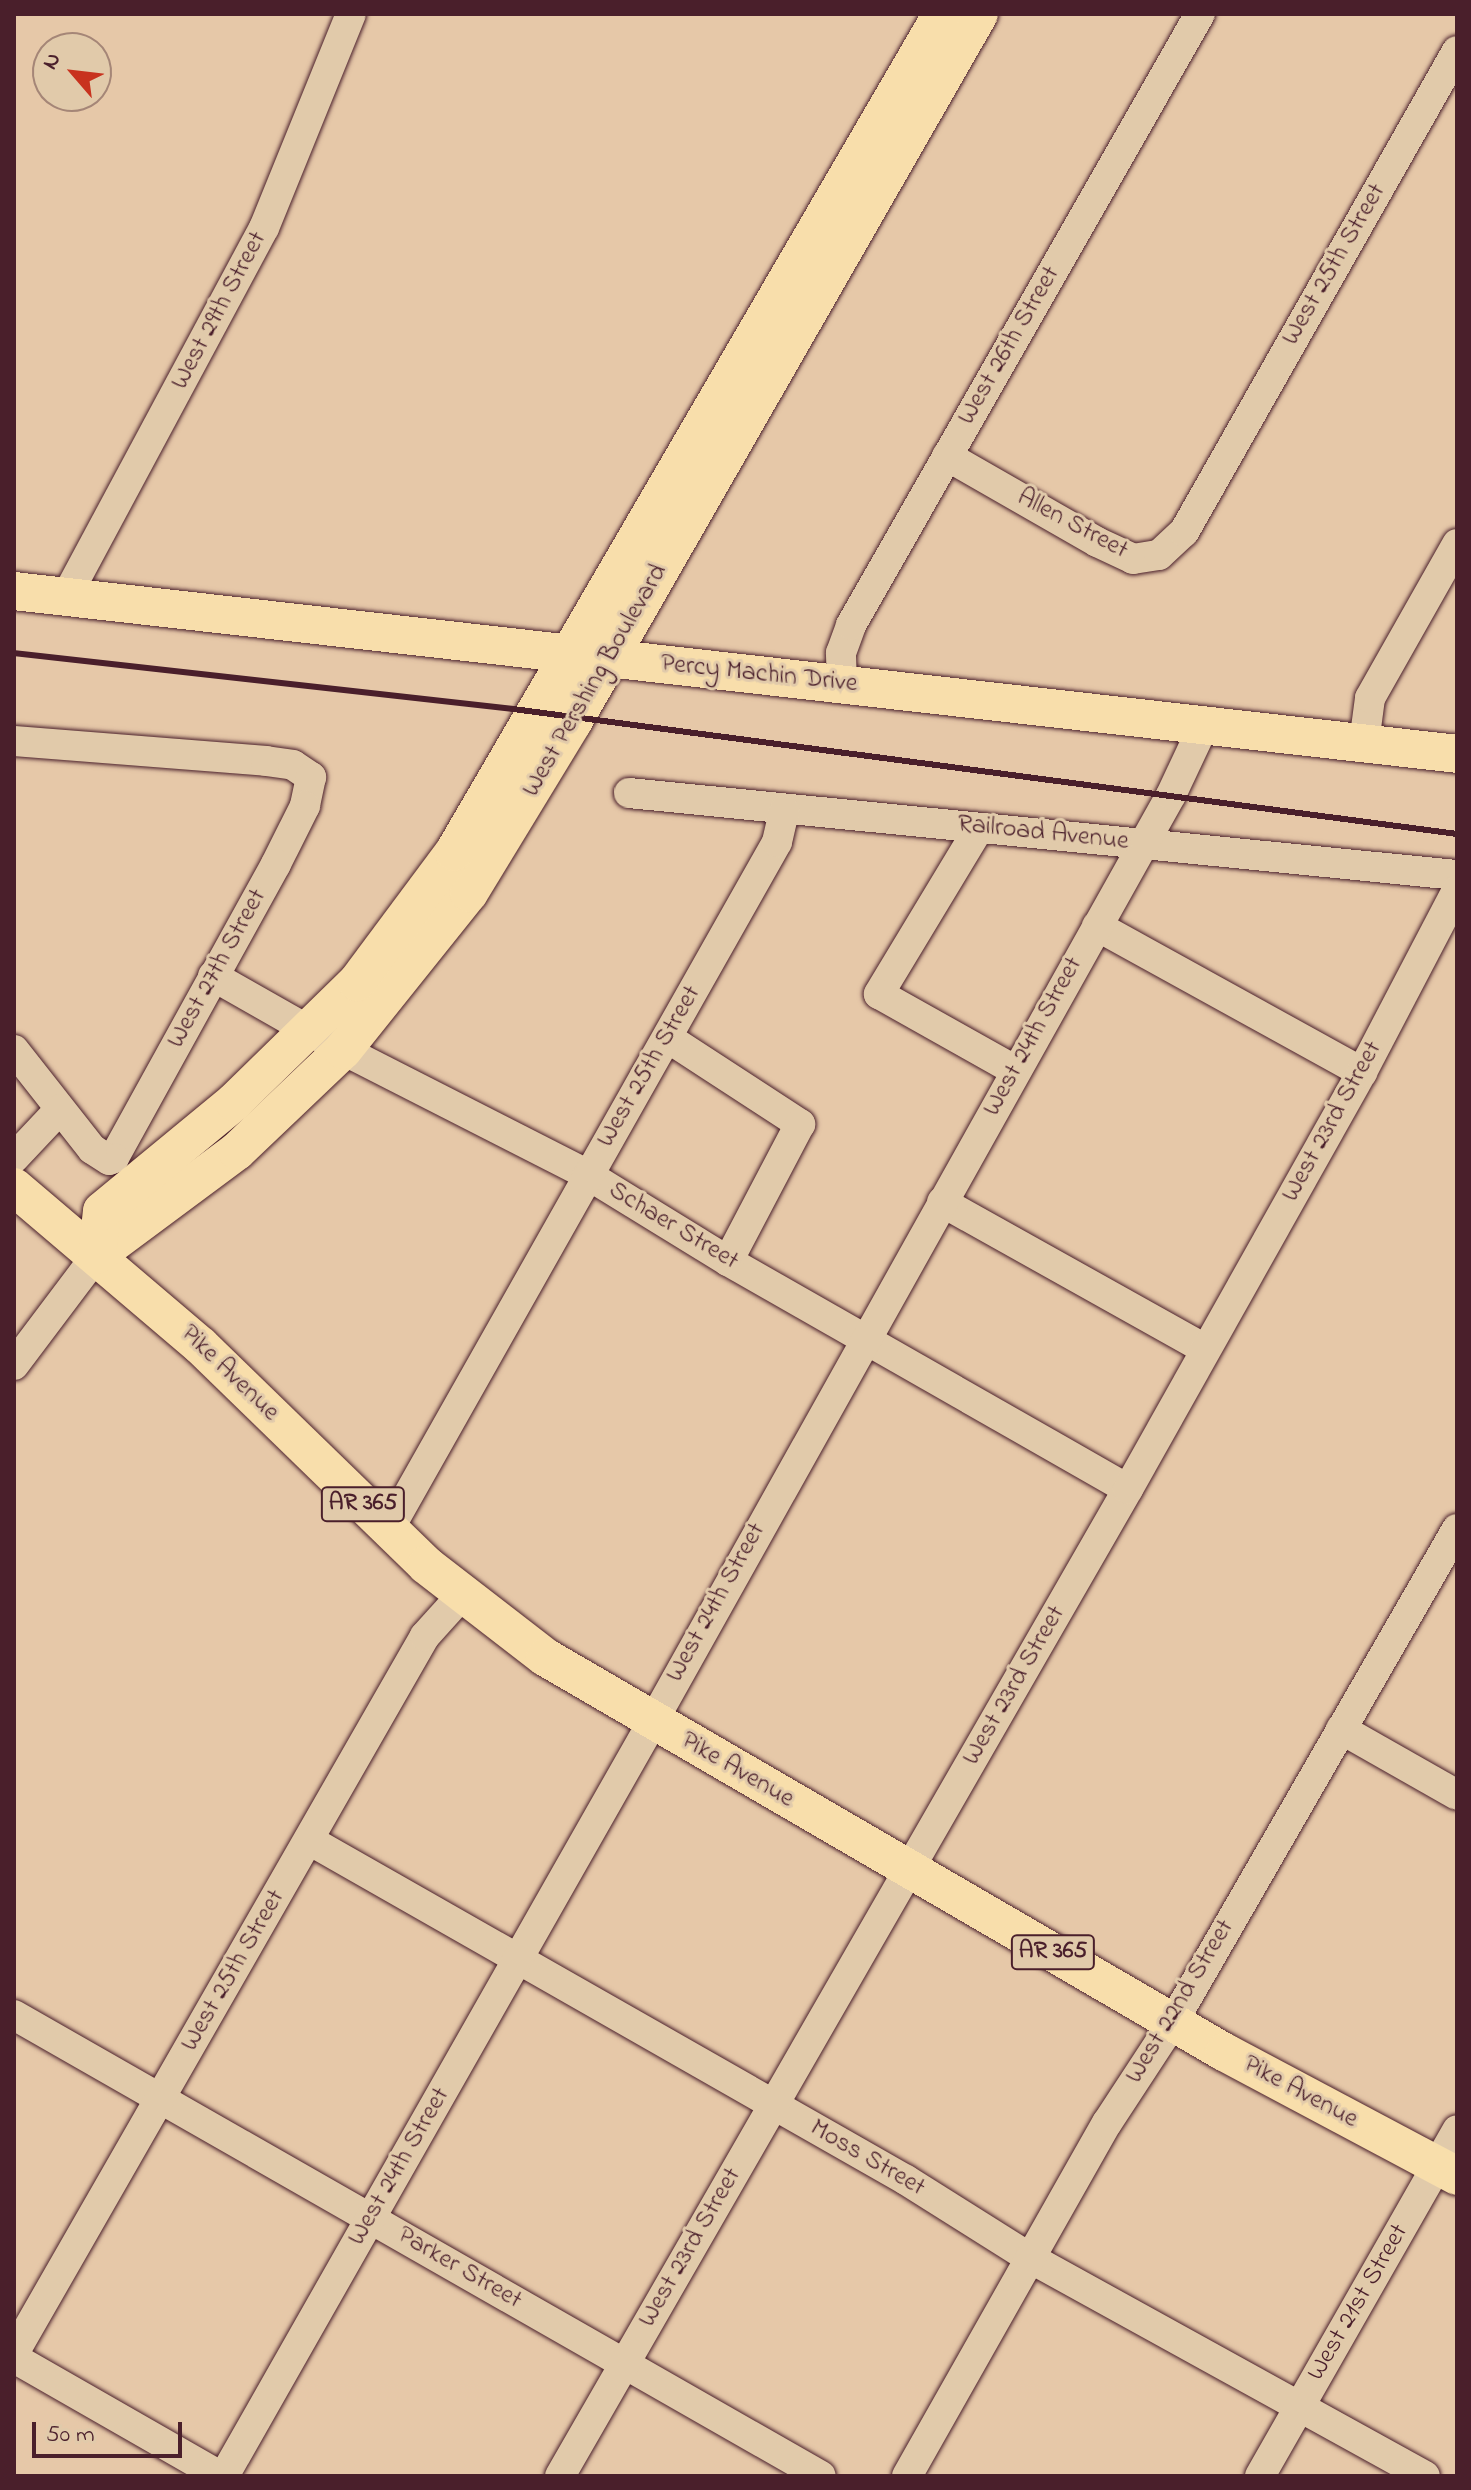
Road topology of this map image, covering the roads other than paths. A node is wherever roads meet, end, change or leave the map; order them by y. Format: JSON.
{"nodes":[{"id":1,"x":351,"y":14,"type":"edge"},
{"id":2,"x":942,"y":14,"type":"edge"},
{"id":3,"x":979,"y":14,"type":"edge"},
{"id":4,"x":1200,"y":14,"type":"edge"},
{"id":5,"x":1457,"y":51,"type":"edge"},
{"id":6,"x":947,"y":456,"type":"junction"},
{"id":7,"x":1213,"y":480,"type":"joint"},
{"id":8,"x":1457,"y":544,"type":"edge"},
{"id":9,"x":14,"y":591,"type":"edge"},
{"id":10,"x":66,"y":597,"type":"junction"},
{"id":11,"x":569,"y":654,"type":"junction"},
{"id":12,"x":609,"y":658,"type":"junction"},
{"id":13,"x":842,"y":684,"type":"junction"},
{"id":14,"x":1204,"y":725,"type":"junction"},
{"id":15,"x":14,"y":741,"type":"edge"},
{"id":16,"x":1364,"y":743,"type":"junction"},
{"id":17,"x":1457,"y":754,"type":"edge"},
{"id":18,"x":629,"y":793,"type":"dead end"},
{"id":19,"x":784,"y":811,"type":"junction"},
{"id":20,"x":979,"y":828,"type":"junction"},
{"id":21,"x":1144,"y":843,"type":"junction"},
{"id":22,"x":1457,"y":875,"type":"edge"},
{"id":23,"x":1457,"y":890,"type":"edge"},
{"id":24,"x":1097,"y":926,"type":"junction"},
{"id":25,"x":213,"y":976,"type":"junction"},
{"id":26,"x":308,"y":1030,"type":"junction"},
{"id":27,"x":668,"y":1038,"type":"junction"},
{"id":28,"x":14,"y":1050,"type":"edge"},
{"id":29,"x":343,"y":1050,"type":"junction"},
{"id":30,"x":1016,"y":1071,"type":"junction"},
{"id":31,"x":1362,"y":1072,"type":"junction"},
{"id":32,"x":60,"y":1109,"type":"junction"},
{"id":33,"x":14,"y":1158,"type":"edge"},
{"id":34,"x":588,"y":1175,"type":"junction"},
{"id":35,"x":14,"y":1187,"type":"edge"},
{"id":36,"x":942,"y":1202,"type":"junction"},
{"id":37,"x":97,"y":1255,"type":"junction"},
{"id":38,"x":728,"y":1261,"type":"junction"},
{"id":39,"x":866,"y":1338,"type":"junction"},
{"id":40,"x":1205,"y":1349,"type":"junction"},
{"id":41,"x":14,"y":1365,"type":"edge"},
{"id":42,"x":1128,"y":1489,"type":"junction"},
{"id":43,"x":389,"y":1529,"type":"junction"},
{"id":44,"x":1457,"y":1529,"type":"edge"},
{"id":45,"x":462,"y":1595,"type":"junction"},
{"id":46,"x":652,"y":1723,"type":"junction"},
{"id":47,"x":1341,"y":1729,"type":"junction"},
{"id":48,"x":1457,"y":1795,"type":"edge"},
{"id":49,"x":309,"y":1840,"type":"junction"},
{"id":50,"x":908,"y":1868,"type":"junction"},
{"id":51,"x":518,"y":1959,"type":"junction"},
{"id":52,"x":14,"y":2015,"type":"edge"},
{"id":53,"x":1173,"y":2022,"type":"junction"},
{"id":54,"x":160,"y":2099,"type":"junction"},
{"id":55,"x":773,"y":2104,"type":"junction"},
{"id":56,"x":1457,"y":2130,"type":"edge"},
{"id":57,"x":1447,"y":2171,"type":"edge"},
{"id":58,"x":370,"y":2219,"type":"junction"},
{"id":59,"x":1030,"y":2258,"type":"junction"},
{"id":60,"x":14,"y":2355,"type":"edge"},
{"id":61,"x":624,"y":2364,"type":"junction"},
{"id":62,"x":1301,"y":2405,"type":"junction"},
{"id":63,"x":222,"y":2476,"type":"edge"},
{"id":64,"x":560,"y":2476,"type":"edge"},
{"id":65,"x":821,"y":2476,"type":"edge"},
{"id":66,"x":907,"y":2476,"type":"edge"},
{"id":67,"x":1260,"y":2476,"type":"edge"},
{"id":68,"x":1425,"y":2476,"type":"edge"}],
"edges":[{"from":1,"to":10,"type":"street","name":"West 29th Street"},
{"from":2,"to":11,"type":"main road","name":"West Pershing Boulevard"},
{"from":3,"to":12,"type":"main road","name":"West Pershing Boulevard"},
{"from":4,"to":6,"type":"street","name":"West 26th Street"},
{"from":5,"to":7,"type":"street","name":"West 25th Street"},
{"from":6,"to":7,"type":"street","name":"Allen Street"},
{"from":6,"to":13,"type":"street","name":"West 26th Street"},
{"from":8,"to":16,"type":"street"},
{"from":9,"to":10,"type":"main road","name":"Percy Machin Drive"},
{"from":10,"to":11,"type":"main road","name":"Percy Machin Drive"},
{"from":11,"to":12,"type":"main road","name":"Percy Machin Drive"},
{"from":11,"to":26,"type":"main road","name":"West Pershing Boulevard"},
{"from":12,"to":13,"type":"main road","name":"Percy Machin Drive"},
{"from":12,"to":29,"type":"main road","name":"West Pershing Boulevard"},
{"from":13,"to":14,"type":"main road","name":"Percy Machin Drive"},
{"from":14,"to":16,"type":"main road","name":"Percy Machin Drive"},
{"from":14,"to":21,"type":"street","name":"West 24th Street"},
{"from":15,"to":25,"type":"street","name":"West 27th Street"},
{"from":16,"to":17,"type":"main road","name":"Percy Machin Drive"},
{"from":18,"to":19,"type":"street","name":"Railroad Avenue"},
{"from":19,"to":20,"type":"street","name":"Railroad Avenue"},
{"from":19,"to":27,"type":"street","name":"West 25th Street"},
{"from":20,"to":21,"type":"street","name":"Railroad Avenue"},
{"from":20,"to":30,"type":"street"},
{"from":21,"to":22,"type":"street","name":"Railroad Avenue"},
{"from":21,"to":24,"type":"street","name":"West 24th Street"},
{"from":23,"to":31,"type":"street","name":"West 23rd Street"},
{"from":24,"to":30,"type":"street","name":"West 24th Street"},
{"from":24,"to":31,"type":"street"},
{"from":25,"to":26,"type":"street","name":"Schaer Street"},
{"from":25,"to":32,"type":"street","name":"West 27th Street"},
{"from":26,"to":29,"type":"street","name":"Schaer Street"},
{"from":26,"to":37,"type":"main road","name":"West Pershing Boulevard"},
{"from":27,"to":34,"type":"street","name":"West 25th Street"},
{"from":27,"to":38,"type":"street"},
{"from":28,"to":32,"type":"street"},
{"from":29,"to":34,"type":"street","name":"Schaer Street"},
{"from":29,"to":37,"type":"main road","name":"West Pershing Boulevard"},
{"from":30,"to":36,"type":"street","name":"West 24th Street"},
{"from":31,"to":40,"type":"street","name":"West 23rd Street"},
{"from":32,"to":33,"type":"street"},
{"from":34,"to":38,"type":"street","name":"Schaer Street"},
{"from":34,"to":43,"type":"street","name":"West 25th Street"},
{"from":35,"to":37,"type":"main road","number":"AR 365"},
{"from":36,"to":39,"type":"street","name":"West 24th Street"},
{"from":36,"to":40,"type":"street"},
{"from":37,"to":41,"type":"street","name":"West Pershing Boulevard"},
{"from":37,"to":43,"type":"main road","name":"Pike Avenue","number":"AR 365"},
{"from":38,"to":39,"type":"street","name":"Schaer Street"},
{"from":39,"to":42,"type":"street","name":"Schaer Street"},
{"from":39,"to":46,"type":"street","name":"West 24th Street"},
{"from":40,"to":42,"type":"street","name":"West 23rd Street"},
{"from":42,"to":50,"type":"street","name":"West 23rd Street"},
{"from":43,"to":45,"type":"main road","name":"Pike Avenue","number":"AR 365"},
{"from":44,"to":47,"type":"street","name":"West 22nd Street"},
{"from":45,"to":46,"type":"main road","name":"Pike Avenue","number":"AR 365"},
{"from":45,"to":49,"type":"street","name":"West 25th Street"},
{"from":46,"to":50,"type":"main road","name":"Pike Avenue","number":"AR 365"},
{"from":46,"to":51,"type":"street","name":"West 24th Street"},
{"from":47,"to":48,"type":"street"},
{"from":47,"to":53,"type":"street","name":"West 22nd Street"},
{"from":49,"to":51,"type":"street","name":"Moss Street"},
{"from":49,"to":54,"type":"street","name":"West 25th Street"},
{"from":50,"to":53,"type":"main road","name":"Pike Avenue","number":"AR 365"},
{"from":50,"to":55,"type":"street","name":"West 23rd Street"},
{"from":51,"to":55,"type":"street","name":"Moss Street"},
{"from":51,"to":58,"type":"street","name":"West 24th Street"},
{"from":52,"to":54,"type":"street","name":"Parker Street"},
{"from":53,"to":57,"type":"main road","name":"Pike Avenue","number":"AR 365"},
{"from":53,"to":59,"type":"street","name":"West 22nd Street"},
{"from":54,"to":58,"type":"street","name":"Parker Street"},
{"from":54,"to":60,"type":"street","name":"West 25th Street"},
{"from":55,"to":59,"type":"street","name":"Moss Street"},
{"from":55,"to":61,"type":"street","name":"West 23rd Street"},
{"from":56,"to":57,"type":"street","name":"West 21st Street"},
{"from":57,"to":62,"type":"street","name":"West 21st Street"},
{"from":58,"to":61,"type":"street","name":"Parker Street"},
{"from":58,"to":63,"type":"street","name":"West 24th Street"},
{"from":59,"to":62,"type":"street","name":"Moss Street"},
{"from":59,"to":66,"type":"street","name":"West 22nd Street"},
{"from":60,"to":63,"type":"street"},
{"from":61,"to":64,"type":"street","name":"West 23rd Street"},
{"from":61,"to":65,"type":"street","name":"Parker Street"},
{"from":62,"to":67,"type":"street","name":"West 21st Street"},
{"from":62,"to":68,"type":"street","name":"Moss Street"}]}
